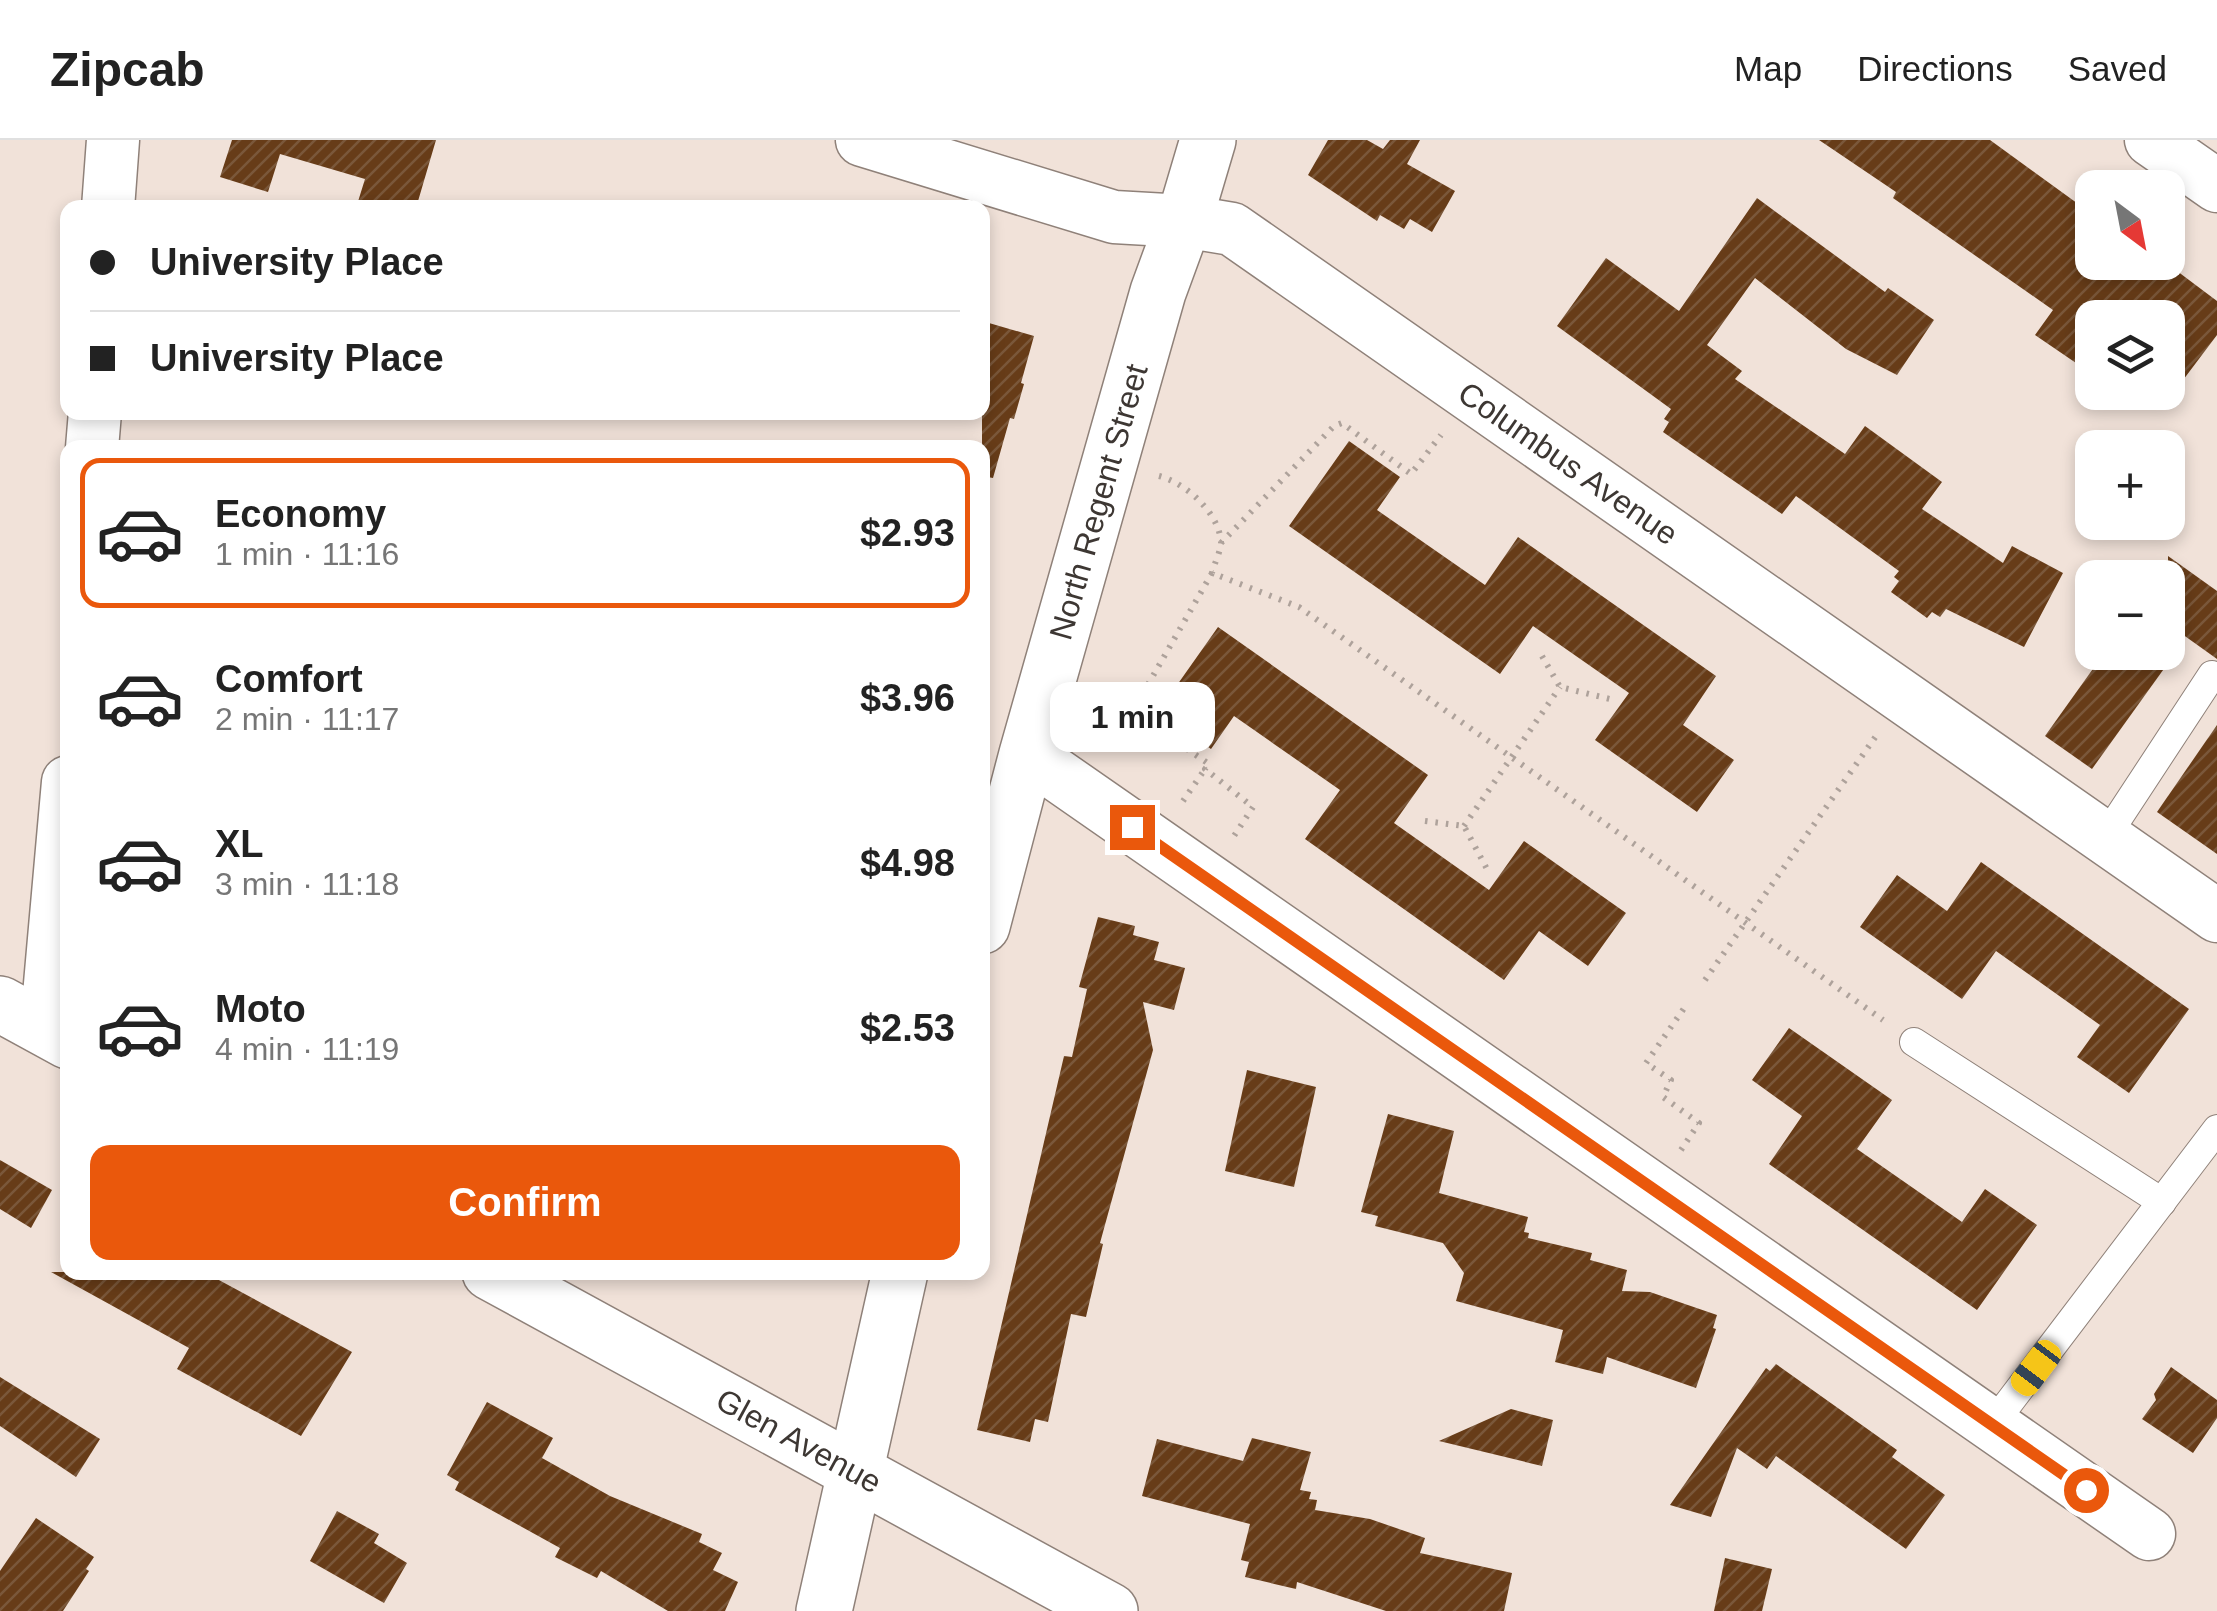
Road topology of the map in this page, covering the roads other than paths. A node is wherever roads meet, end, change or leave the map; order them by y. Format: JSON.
{"nodes":[{"id":1,"x":114,"y":140,"type":"edge"},
{"id":2,"x":862,"y":140,"type":"edge"},
{"id":3,"x":1208,"y":140,"type":"edge"},
{"id":4,"x":2152,"y":140,"type":"edge"},
{"id":5,"x":2217,"y":186,"type":"edge"},
{"id":6,"x":109,"y":200,"type":"edge"},
{"id":7,"x":1184,"y":221,"type":"junction"},
{"id":8,"x":2212,"y":675,"type":"dead end"},
{"id":9,"x":1027,"y":754,"type":"junction"},
{"id":10,"x":2105,"y":838,"type":"junction"},
{"id":11,"x":60,"y":847,"type":"edge"},
{"id":12,"x":990,"y":895,"type":"edge"},
{"id":13,"x":2217,"y":916,"type":"edge"},
{"id":14,"x":38,"y":1025,"type":"edge"},
{"id":15,"x":1914,"y":1042,"type":"road end"},
{"id":16,"x":2217,"y":1129,"type":"edge"},
{"id":17,"x":2162,"y":1202,"type":"junction"},
{"id":18,"x":505,"y":1280,"type":"edge"},
{"id":19,"x":898,"y":1280,"type":"edge"},
{"id":20,"x":1992,"y":1425,"type":"junction"},
{"id":21,"x":857,"y":1473,"type":"junction"},
{"id":22,"x":2148,"y":1534,"type":"dead end"},
{"id":23,"x":824,"y":1611,"type":"edge"},
{"id":24,"x":1110,"y":1611,"type":"edge"}],
"edges":[{"from":1,"to":6,"type":"street"},
{"from":2,"to":7,"type":"street","name":"Columbus Avenue"},
{"from":3,"to":7,"type":"street","name":"North Regent Street"},
{"from":4,"to":5,"type":"street"},
{"from":7,"to":9,"type":"street","name":"North Regent Street"},
{"from":7,"to":10,"type":"street","name":"Columbus Avenue"},
{"from":8,"to":10,"type":"lane"},
{"from":9,"to":12,"type":"street","name":"North Regent Street"},
{"from":9,"to":20,"type":"street"},
{"from":10,"to":13,"type":"street","name":"Columbus Avenue"},
{"from":11,"to":14,"type":"street"},
{"from":15,"to":17,"type":"lane"},
{"from":16,"to":17,"type":"lane"},
{"from":17,"to":20,"type":"lane"},
{"from":18,"to":21,"type":"street","name":"Glen Avenue"},
{"from":19,"to":21,"type":"street"},
{"from":20,"to":22,"type":"street"},
{"from":21,"to":23,"type":"street"},
{"from":21,"to":24,"type":"street","name":"Glen Avenue"}]}
